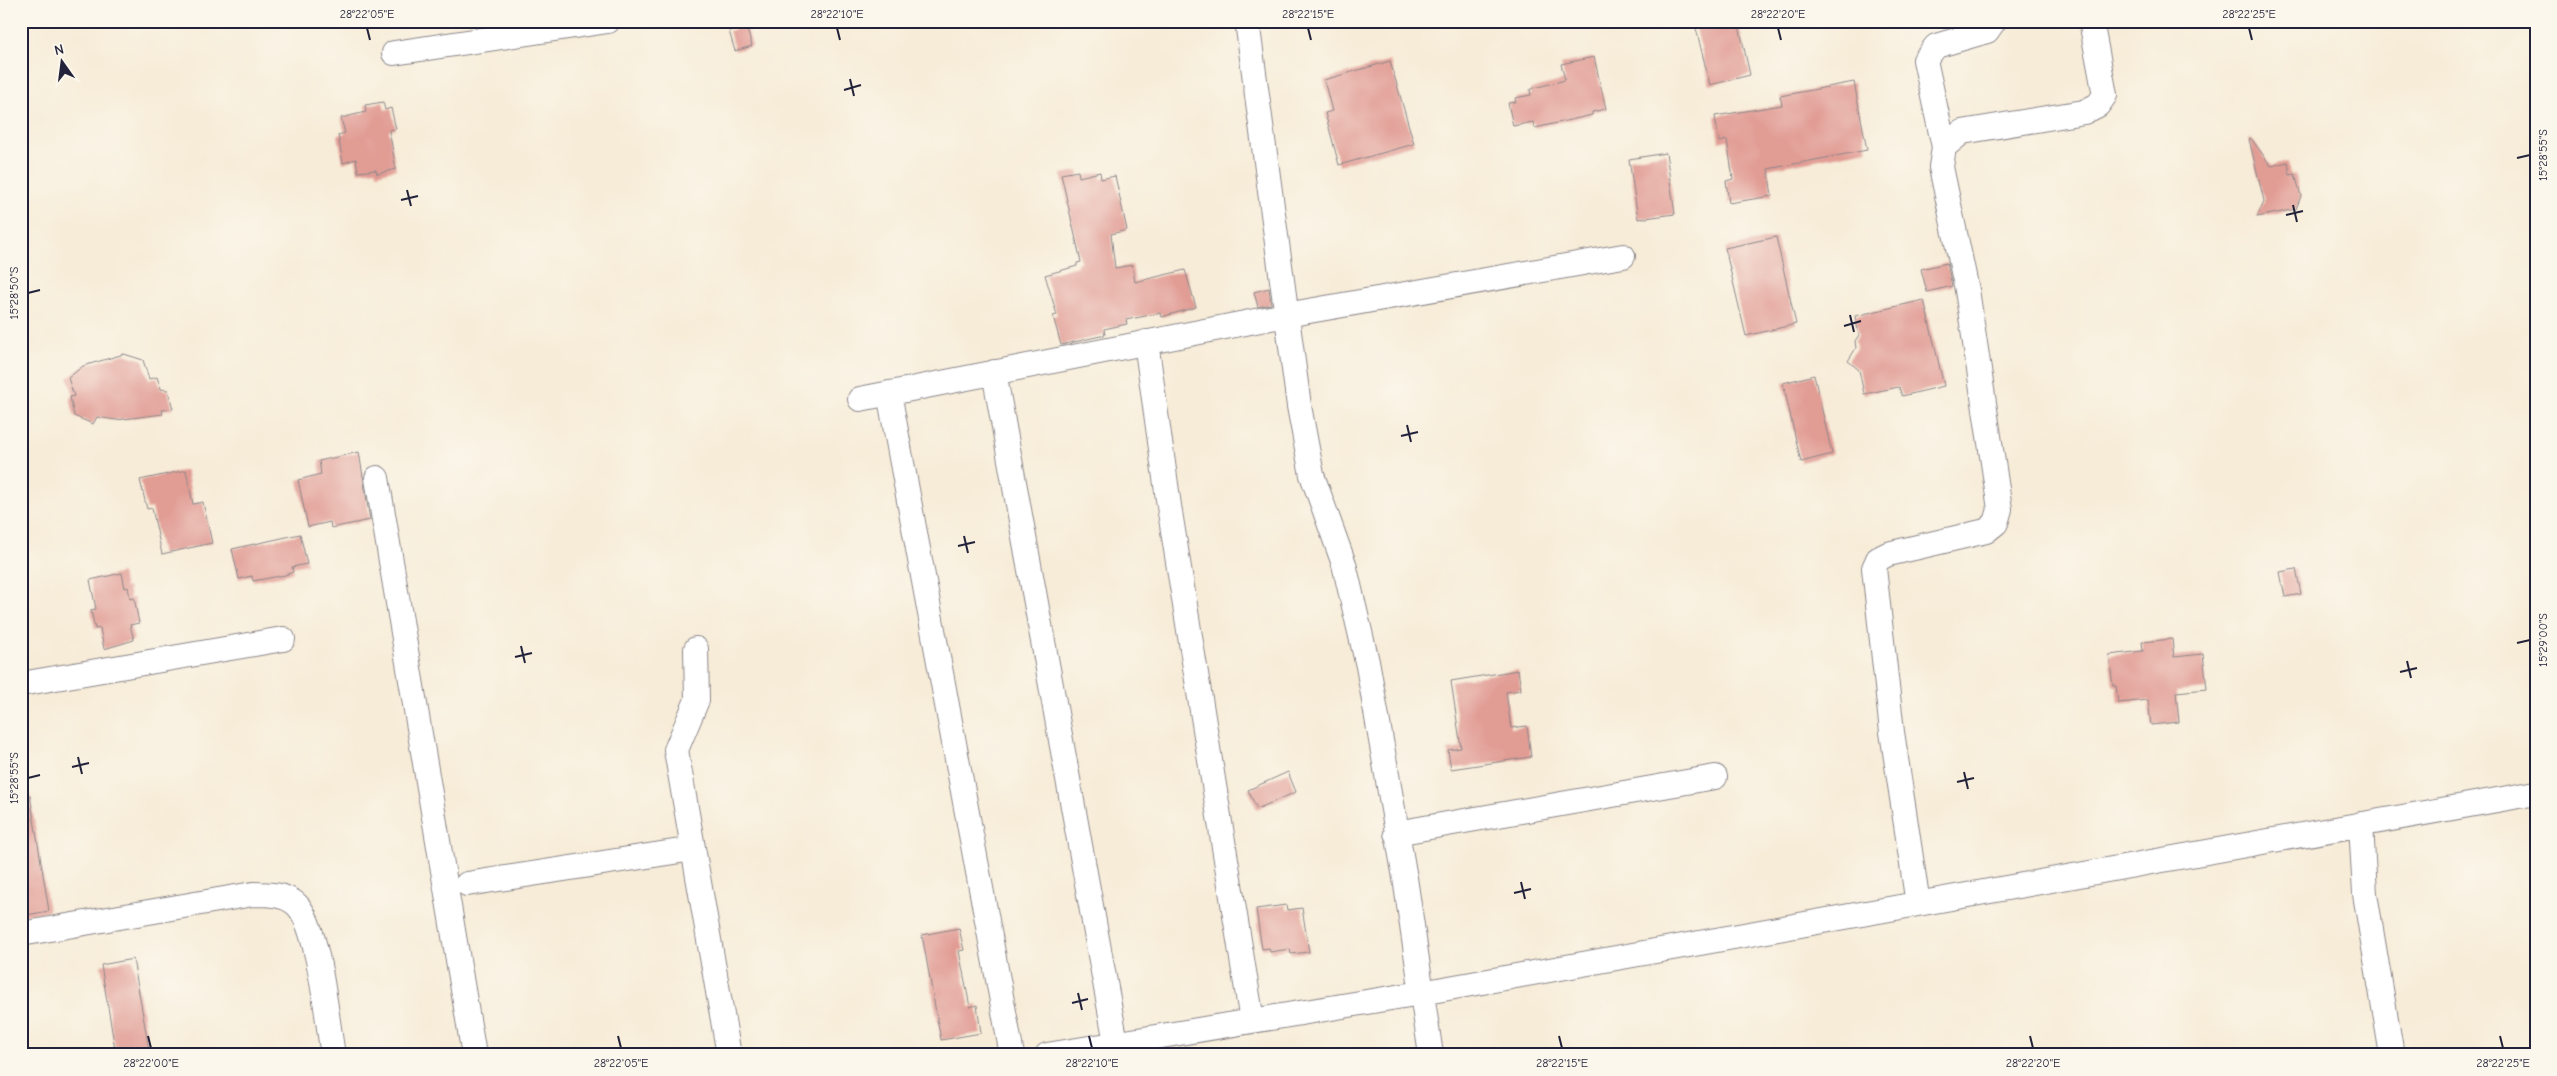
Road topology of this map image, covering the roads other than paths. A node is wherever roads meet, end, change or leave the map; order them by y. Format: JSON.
{"nodes":[{"id":1,"x":608,"y":21,"type":"edge"},
{"id":2,"x":1247,"y":21,"type":"edge"},
{"id":3,"x":1994,"y":21,"type":"edge"},
{"id":4,"x":2091,"y":21,"type":"edge"},
{"id":5,"x":394,"y":53,"type":"dead end"},
{"id":6,"x":1944,"y":147,"type":"junction"},
{"id":7,"x":1624,"y":256,"type":"dead end"},
{"id":8,"x":1286,"y":315,"type":"junction"},
{"id":9,"x":1146,"y":342,"type":"junction"},
{"id":10,"x":994,"y":372,"type":"junction"},
{"id":11,"x":889,"y":393,"type":"junction"},
{"id":12,"x":860,"y":399,"type":"dead end"},
{"id":13,"x":377,"y":478,"type":"dead end"},
{"id":14,"x":283,"y":639,"type":"dead end"},
{"id":15,"x":696,"y":648,"type":"dead end"},
{"id":16,"x":21,"y":684,"type":"edge"},
{"id":17,"x":1715,"y":777,"type":"dead end"},
{"id":18,"x":2536,"y":793,"type":"edge"},
{"id":19,"x":2361,"y":824,"type":"junction"},
{"id":20,"x":1396,"y":833,"type":"junction"},
{"id":21,"x":693,"y":849,"type":"junction"},
{"id":22,"x":467,"y":884,"type":"dead end"},
{"id":23,"x":1918,"y":904,"type":"junction"},
{"id":24,"x":21,"y":934,"type":"edge"},
{"id":25,"x":1420,"y":993,"type":"junction"},
{"id":26,"x":1252,"y":1021,"type":"junction"},
{"id":27,"x":1104,"y":1048,"type":"edge"},
{"id":28,"x":333,"y":1055,"type":"edge"},
{"id":29,"x":474,"y":1055,"type":"edge"},
{"id":30,"x":729,"y":1055,"type":"edge"},
{"id":31,"x":1012,"y":1055,"type":"edge"},
{"id":32,"x":1046,"y":1055,"type":"edge"},
{"id":33,"x":1431,"y":1055,"type":"edge"},
{"id":34,"x":2392,"y":1055,"type":"edge"}],
"edges":[{"from":1,"to":5,"type":"street"},
{"from":2,"to":8,"type":"street"},
{"from":3,"to":6,"type":"street"},
{"from":4,"to":6,"type":"street"},
{"from":6,"to":23,"type":"street"},
{"from":7,"to":8,"type":"street"},
{"from":8,"to":9,"type":"street"},
{"from":8,"to":20,"type":"street"},
{"from":9,"to":10,"type":"street"},
{"from":9,"to":26,"type":"street"},
{"from":10,"to":11,"type":"street"},
{"from":10,"to":27,"type":"street"},
{"from":11,"to":12,"type":"street"},
{"from":11,"to":31,"type":"street"},
{"from":13,"to":29,"type":"street"},
{"from":14,"to":16,"type":"street"},
{"from":15,"to":21,"type":"street"},
{"from":17,"to":20,"type":"street"},
{"from":18,"to":19,"type":"street"},
{"from":19,"to":23,"type":"street"},
{"from":19,"to":34,"type":"street"},
{"from":20,"to":25,"type":"street"},
{"from":21,"to":22,"type":"street"},
{"from":21,"to":30,"type":"street"},
{"from":23,"to":25,"type":"street"},
{"from":24,"to":28,"type":"street"},
{"from":25,"to":26,"type":"street"},
{"from":25,"to":33,"type":"street"},
{"from":26,"to":27,"type":"street"},
{"from":27,"to":32,"type":"street"}]}
